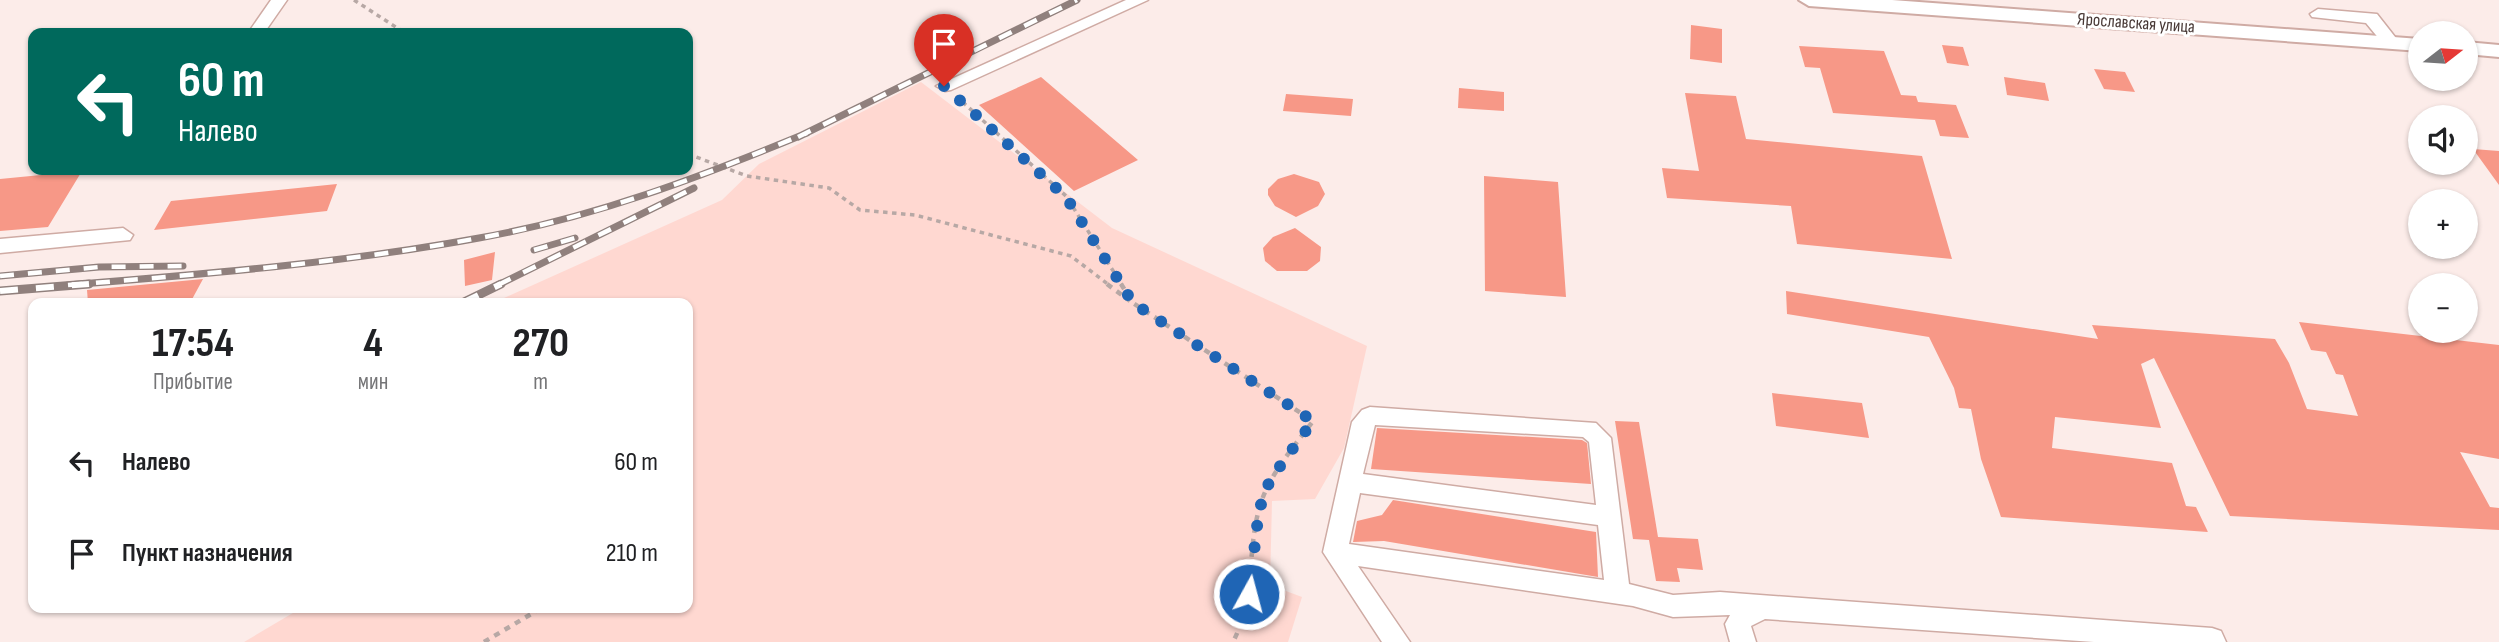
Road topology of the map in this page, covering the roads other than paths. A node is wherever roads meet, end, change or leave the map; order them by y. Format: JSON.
{"nodes":[{"id":1,"x":279,"y":0,"type":"edge"},
{"id":2,"x":1140,"y":0,"type":"edge"},
{"id":3,"x":1809,"y":0,"type":"edge"},
{"id":4,"x":2318,"y":14,"type":"dead end"},
{"id":5,"x":259,"y":28,"type":"edge"},
{"id":6,"x":2408,"y":39,"type":"edge"},
{"id":7,"x":2391,"y":43,"type":"junction"},
{"id":8,"x":2478,"y":44,"type":"edge"},
{"id":9,"x":2499,"y":51,"type":"edge"},
{"id":10,"x":944,"y":86,"type":"road end"},
{"id":11,"x":123,"y":235,"type":"dead end"},
{"id":12,"x":0,"y":246,"type":"edge"},
{"id":13,"x":1350,"y":482,"type":"junction"},
{"id":14,"x":1609,"y":517,"type":"junction"},
{"id":15,"x":1335,"y":552,"type":"junction"},
{"id":16,"x":1618,"y":593,"type":"junction"},
{"id":17,"x":1765,"y":608,"type":"junction"},
{"id":18,"x":2213,"y":640,"type":"edge"},
{"id":19,"x":1396,"y":642,"type":"edge"},
{"id":20,"x":1743,"y":642,"type":"edge"}],
"edges":[{"from":1,"to":5,"type":"lane"},
{"from":2,"to":10,"type":"lane"},
{"from":3,"to":7,"type":"main road","name":"Ярославская улица"},
{"from":4,"to":7,"type":"lane"},
{"from":6,"to":7,"type":"main road","name":"Ярославская улица"},
{"from":8,"to":9,"type":"main road"},
{"from":11,"to":12,"type":"lane"},
{"from":13,"to":14,"type":"lane"},
{"from":13,"to":14,"type":"lane"},
{"from":13,"to":15,"type":"lane"},
{"from":14,"to":16,"type":"lane"},
{"from":15,"to":16,"type":"lane"},
{"from":15,"to":19,"type":"lane"},
{"from":16,"to":17,"type":"lane"},
{"from":17,"to":18,"type":"lane"},
{"from":17,"to":20,"type":"lane"}]}
